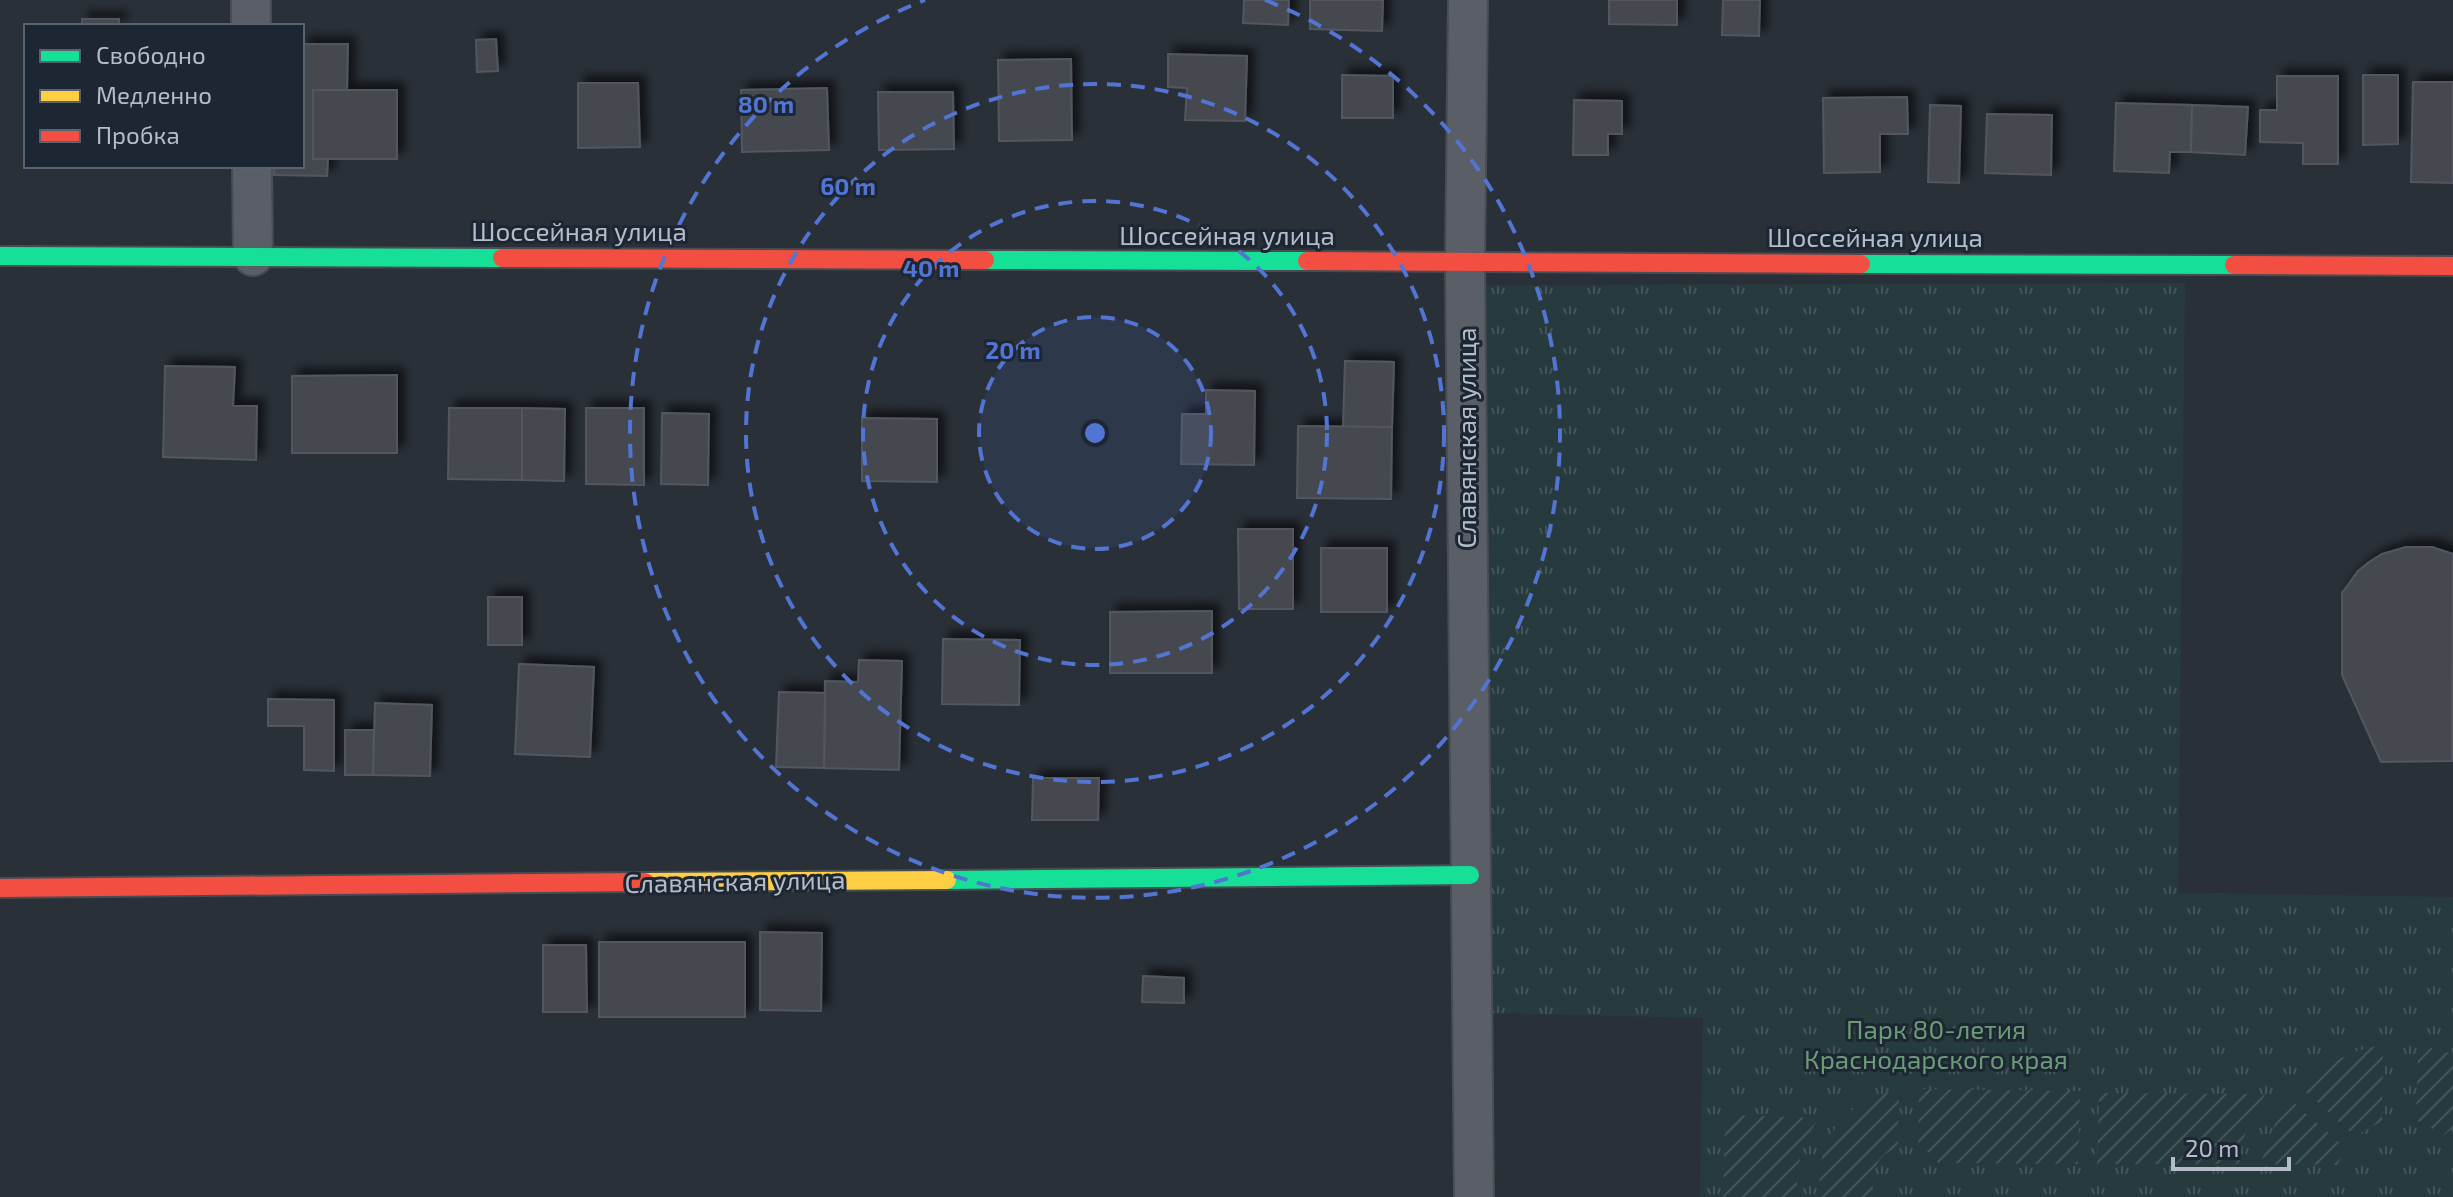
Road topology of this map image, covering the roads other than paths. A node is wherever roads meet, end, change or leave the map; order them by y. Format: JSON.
{"nodes":[{"id":1,"x":251,"y":0,"type":"edge"},
{"id":2,"x":1468,"y":0,"type":"edge"},
{"id":3,"x":251,"y":24,"type":"edge"},
{"id":4,"x":252,"y":168,"type":"edge"},
{"id":5,"x":0,"y":256,"type":"edge"},
{"id":6,"x":253,"y":256,"type":"junction"},
{"id":7,"x":1465,"y":263,"type":"junction"},
{"id":8,"x":2453,"y":266,"type":"edge"},
{"id":9,"x":1470,"y":875,"type":"junction"},
{"id":10,"x":0,"y":888,"type":"edge"},
{"id":11,"x":1474,"y":1197,"type":"edge"}],
"edges":[{"from":1,"to":3,"type":"street"},
{"from":2,"to":7,"type":"street","name":"Славянская улица"},
{"from":4,"to":6,"type":"street"},
{"from":5,"to":6,"type":"street","name":"Шоссейная улица"},
{"from":6,"to":7,"type":"street","name":"Шоссейная улица"},
{"from":7,"to":8,"type":"street","name":"Шоссейная улица"},
{"from":7,"to":9,"type":"street","name":"Славянская улица"},
{"from":9,"to":10,"type":"street","name":"Славянская улица"},
{"from":9,"to":11,"type":"street","name":"Славянская улица"}]}
